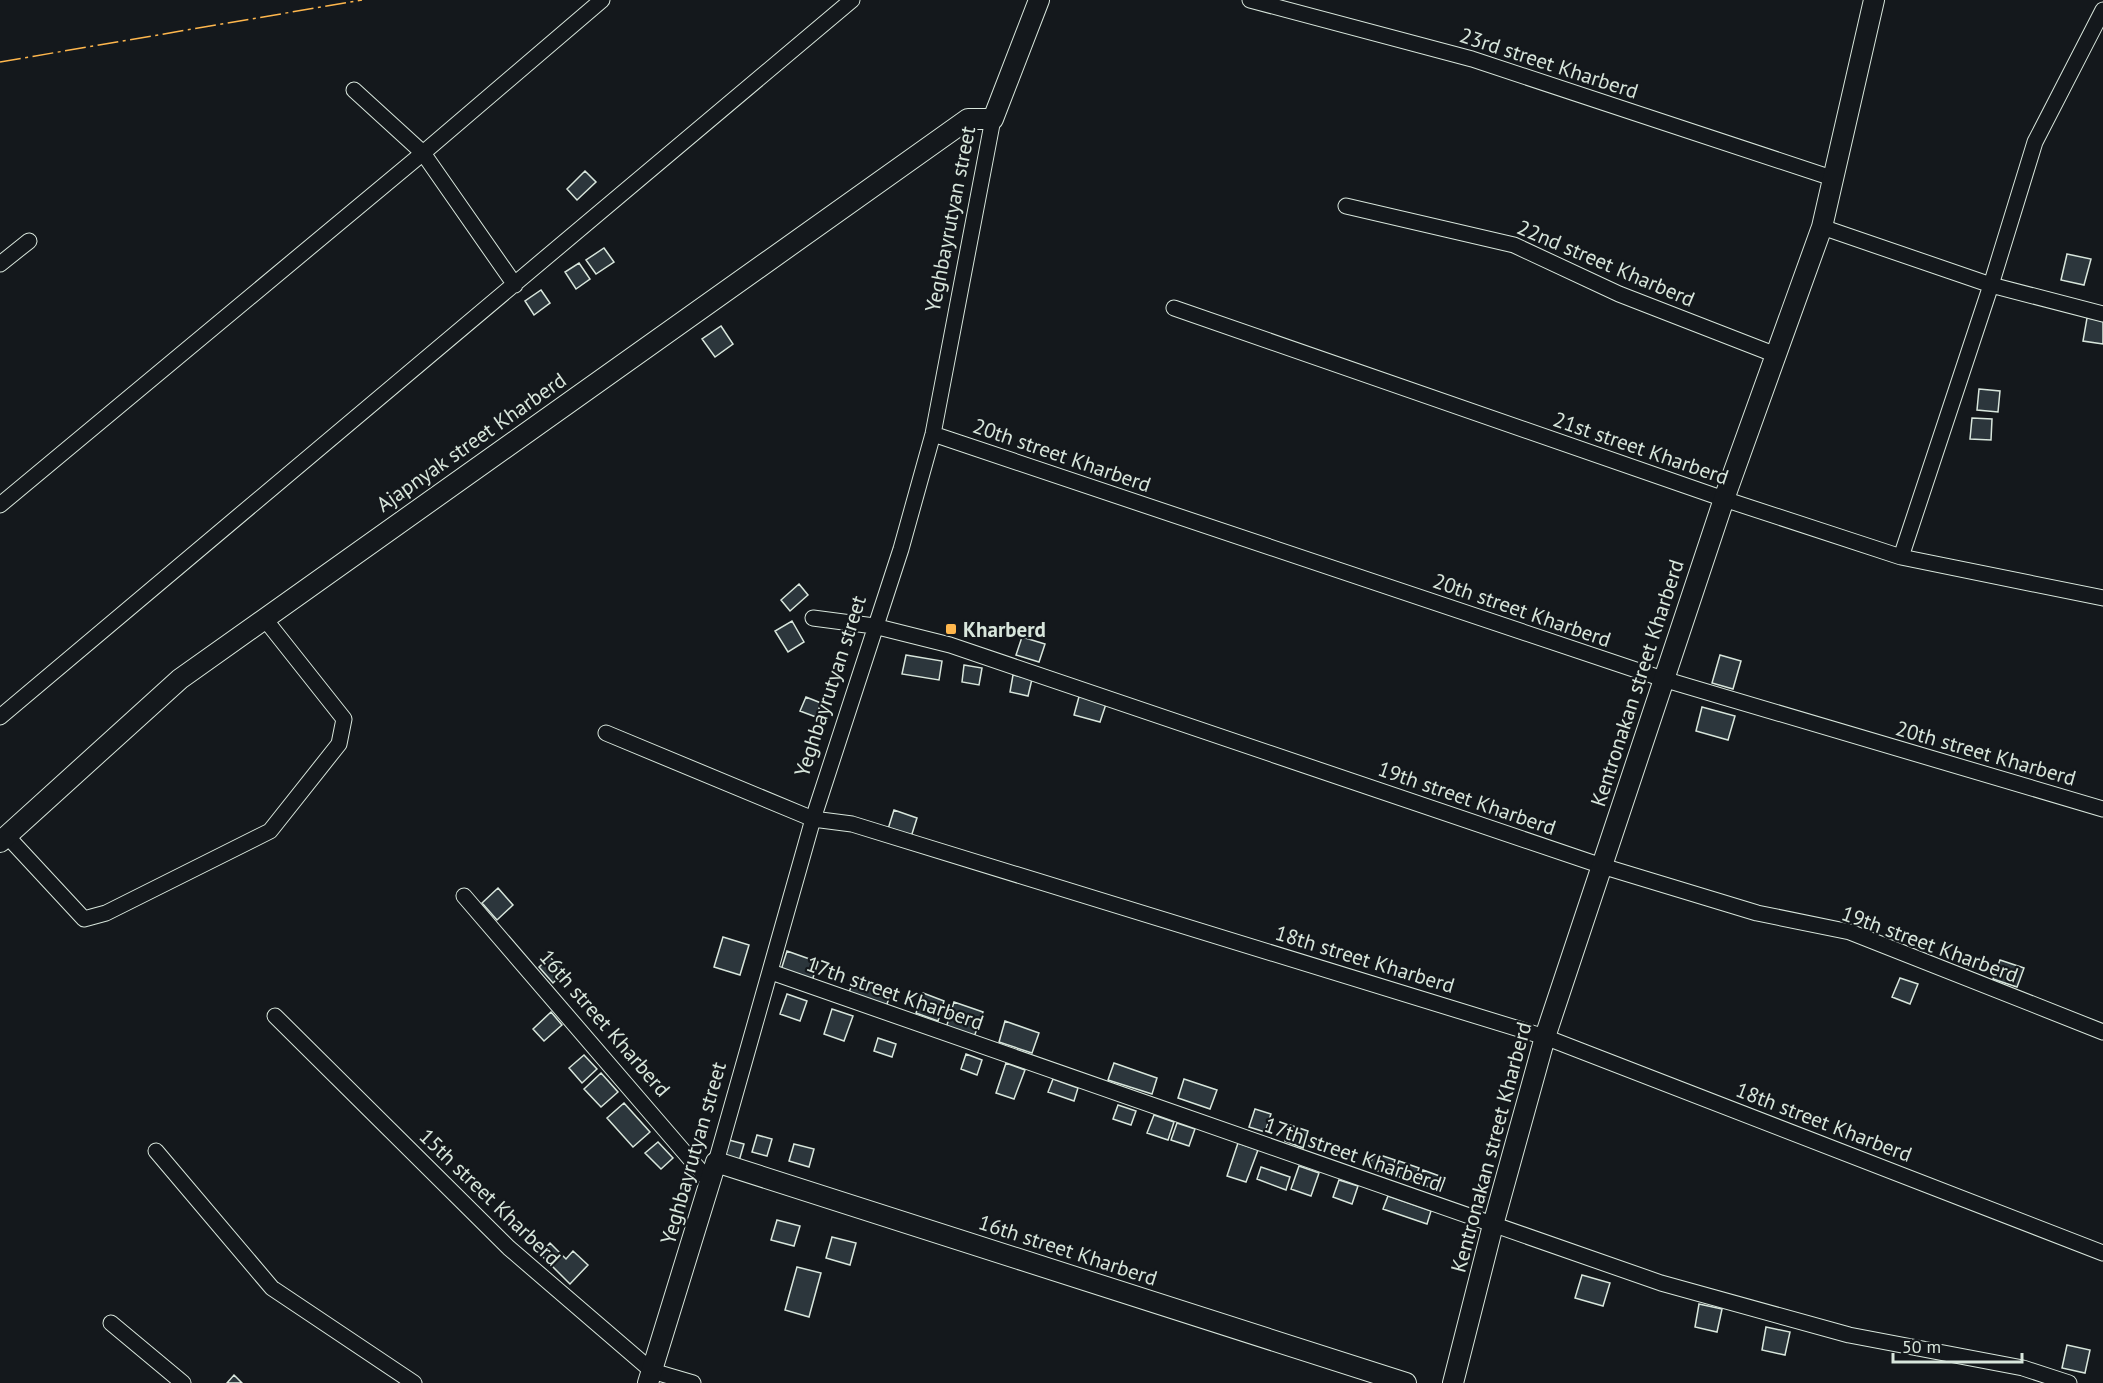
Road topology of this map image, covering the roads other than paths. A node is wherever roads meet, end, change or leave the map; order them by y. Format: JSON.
{"nodes":[{"id":1,"x":602,"y":0,"type":"edge"},
{"id":2,"x":852,"y":0,"type":"edge"},
{"id":3,"x":1039,"y":0,"type":"edge"},
{"id":4,"x":1250,"y":0,"type":"edge"},
{"id":5,"x":1874,"y":0,"type":"edge"},
{"id":6,"x":2103,"y":10,"type":"edge"},
{"id":7,"x":354,"y":90,"type":"dead end"},
{"id":8,"x":993,"y":119,"type":"junction"},
{"id":9,"x":423,"y":153,"type":"junction"},
{"id":10,"x":1832,"y":178,"type":"junction"},
{"id":11,"x":1346,"y":206,"type":"dead end"},
{"id":12,"x":1822,"y":227,"type":"junction"},
{"id":13,"x":29,"y":241,"type":"dead end"},
{"id":14,"x":0,"y":264,"type":"edge"},
{"id":15,"x":515,"y":285,"type":"junction"},
{"id":16,"x":1991,"y":285,"type":"junction"},
{"id":17,"x":1174,"y":308,"type":"dead end"},
{"id":18,"x":2103,"y":314,"type":"edge"},
{"id":19,"x":1776,"y":355,"type":"junction"},
{"id":20,"x":933,"y":434,"type":"junction"},
{"id":21,"x":1724,"y":499,"type":"junction"},
{"id":22,"x":0,"y":505,"type":"edge"},
{"id":23,"x":1901,"y":557,"type":"junction"},
{"id":24,"x":2103,"y":598,"type":"edge"},
{"id":25,"x":264,"y":618,"type":"junction"},
{"id":26,"x":813,"y":618,"type":"dead end"},
{"id":27,"x":874,"y":626,"type":"junction"},
{"id":28,"x":1663,"y":679,"type":"junction"},
{"id":29,"x":0,"y":717,"type":"edge"},
{"id":30,"x":606,"y":733,"type":"dead end"},
{"id":31,"x":2103,"y":809,"type":"edge"},
{"id":32,"x":813,"y":819,"type":"junction"},
{"id":33,"x":4,"y":839,"type":"edge"},
{"id":34,"x":1602,"y":866,"type":"junction"},
{"id":35,"x":464,"y":896,"type":"dead end"},
{"id":36,"x":771,"y":972,"type":"junction"},
{"id":37,"x":275,"y":1016,"type":"dead end"},
{"id":38,"x":2103,"y":1032,"type":"edge"},
{"id":39,"x":1545,"y":1037,"type":"junction"},
{"id":40,"x":156,"y":1151,"type":"dead end"},
{"id":41,"x":716,"y":1162,"type":"junction"},
{"id":42,"x":710,"y":1182,"type":"junction"},
{"id":43,"x":1493,"y":1225,"type":"junction"},
{"id":44,"x":2103,"y":1253,"type":"edge"},
{"id":45,"x":111,"y":1323,"type":"dead end"},
{"id":46,"x":650,"y":1377,"type":"edge"},
{"id":47,"x":183,"y":1383,"type":"edge"},
{"id":48,"x":414,"y":1383,"type":"edge"},
{"id":49,"x":693,"y":1383,"type":"edge"},
{"id":50,"x":1406,"y":1383,"type":"edge"},
{"id":51,"x":1453,"y":1383,"type":"edge"},
{"id":52,"x":2069,"y":1383,"type":"edge"}],
"edges":[{"from":1,"to":9,"type":"street"},
{"from":2,"to":15,"type":"street"},
{"from":3,"to":8,"type":"street","name":"Yeghbayrutyan street"},
{"from":4,"to":10,"type":"street","name":"23rd street Kharberd"},
{"from":5,"to":10,"type":"street","name":"Kentronakan street Kharberd"},
{"from":6,"to":16,"type":"street"},
{"from":7,"to":9,"type":"street"},
{"from":8,"to":20,"type":"street","name":"Yeghbayrutyan street"},
{"from":8,"to":25,"type":"street","name":"Ajapnyak street Kharberd"},
{"from":9,"to":15,"type":"street"},
{"from":9,"to":22,"type":"street"},
{"from":10,"to":12,"type":"street","name":"Kentronakan street Kharberd"},
{"from":11,"to":19,"type":"street","name":"22nd street Kharberd"},
{"from":12,"to":16,"type":"street"},
{"from":12,"to":19,"type":"street","name":"Kentronakan street Kharberd"},
{"from":13,"to":14,"type":"street"},
{"from":15,"to":29,"type":"street"},
{"from":16,"to":18,"type":"street"},
{"from":16,"to":23,"type":"street"},
{"from":17,"to":21,"type":"street","name":"21st street Kharberd"},
{"from":19,"to":21,"type":"street","name":"Kentronakan street Kharberd"},
{"from":20,"to":27,"type":"street","name":"Yeghbayrutyan street"},
{"from":20,"to":28,"type":"street","name":"20th street Kharberd"},
{"from":21,"to":23,"type":"street","name":"21st street Kharberd"},
{"from":21,"to":28,"type":"street","name":"Kentronakan street Kharberd"},
{"from":23,"to":24,"type":"street","name":"21st street Kharberd"},
{"from":25,"to":33,"type":"street","name":"Ajapnyak street Kharberd"},
{"from":25,"to":33,"type":"street"},
{"from":26,"to":27,"type":"street","name":"19th street Kharberd"},
{"from":27,"to":32,"type":"street","name":"Yeghbayrutyan street"},
{"from":27,"to":34,"type":"street","name":"19th street Kharberd"},
{"from":28,"to":31,"type":"street","name":"20th street Kharberd"},
{"from":28,"to":34,"type":"street","name":"Kentronakan street Kharberd"},
{"from":30,"to":32,"type":"street","name":"18th street Kharberd"},
{"from":32,"to":36,"type":"street","name":"Yeghbayrutyan street"},
{"from":32,"to":39,"type":"street","name":"18th street Kharberd"},
{"from":34,"to":38,"type":"street","name":"19th street Kharberd"},
{"from":34,"to":39,"type":"street","name":"Kentronakan street Kharberd"},
{"from":35,"to":42,"type":"street","name":"16th street Kharberd"},
{"from":36,"to":41,"type":"street","name":"Yeghbayrutyan street"},
{"from":36,"to":43,"type":"street","name":"17th street Kharberd"},
{"from":37,"to":46,"type":"street","name":"15th street Kharberd"},
{"from":39,"to":43,"type":"street","name":"Kentronakan street Kharberd"},
{"from":39,"to":44,"type":"street","name":"18th street Kharberd"},
{"from":40,"to":48,"type":"street"},
{"from":41,"to":42,"type":"street","name":"Yeghbayrutyan street"},
{"from":41,"to":50,"type":"street","name":"16th street Kharberd"},
{"from":42,"to":46,"type":"street","name":"Yeghbayrutyan street"},
{"from":43,"to":51,"type":"street","name":"Kentronakan street Kharberd"},
{"from":43,"to":52,"type":"street","name":"17th street Kharberd"},
{"from":45,"to":47,"type":"street"},
{"from":46,"to":49,"type":"street","name":"15th street Kharberd"}]}
